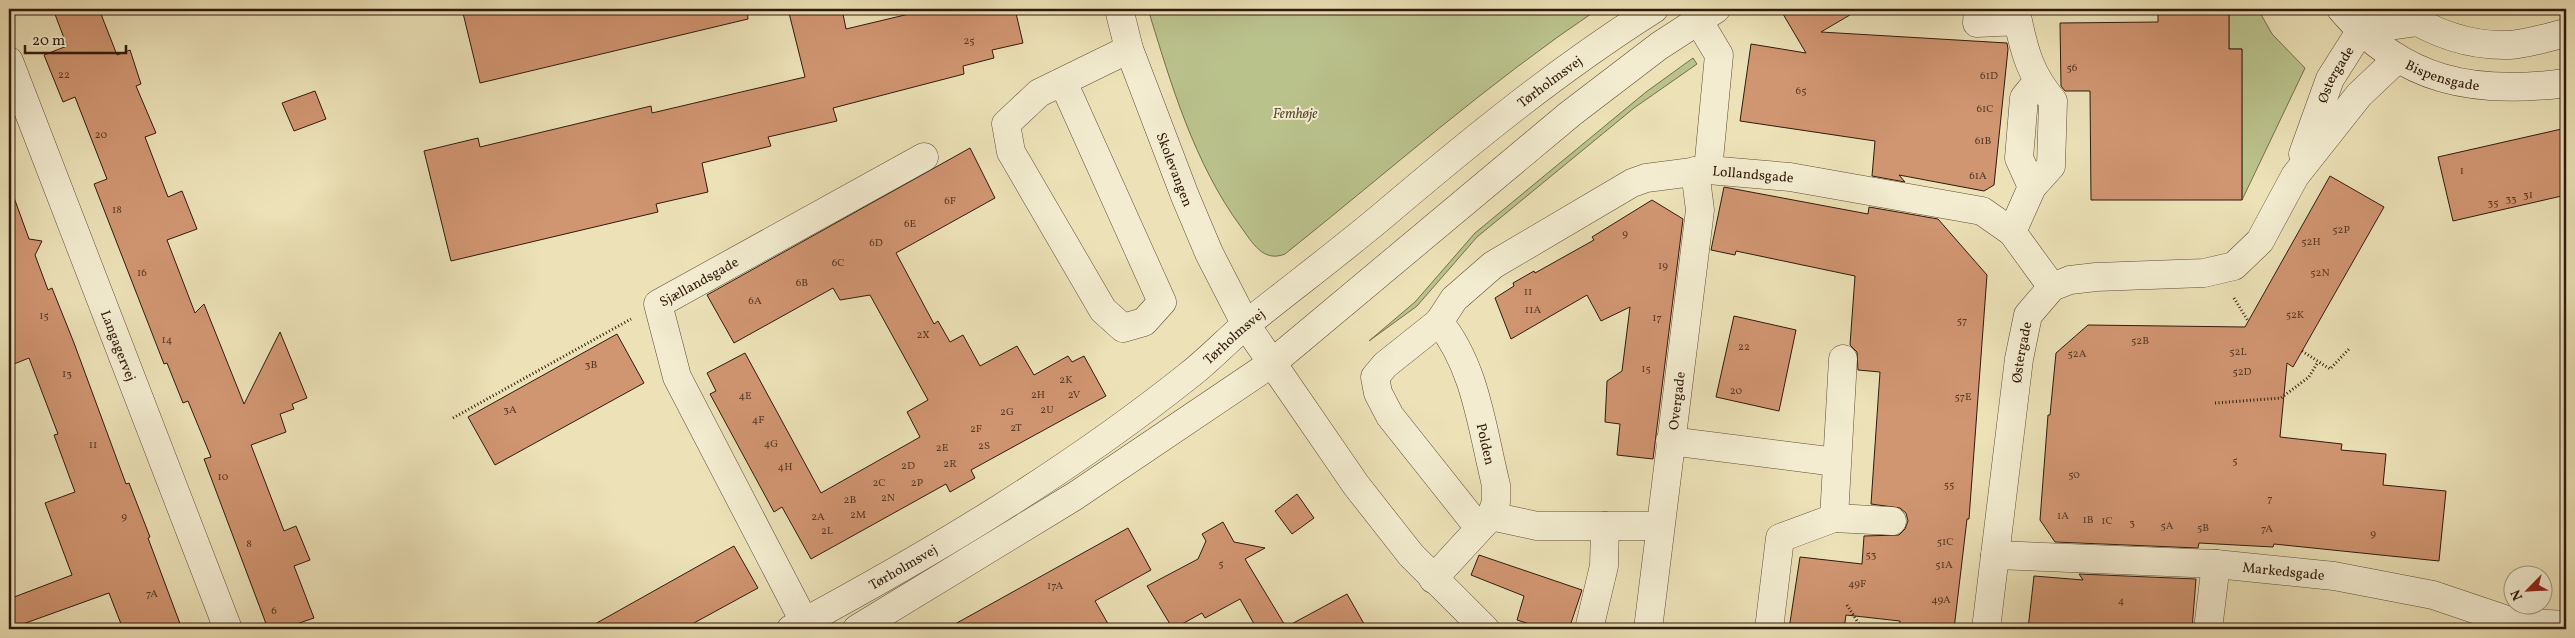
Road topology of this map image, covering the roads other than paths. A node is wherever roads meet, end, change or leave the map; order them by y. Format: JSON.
{"nodes":[{"id":1,"x":1119,"y":9,"type":"edge"},
{"id":2,"x":1654,"y":9,"type":"edge"},
{"id":3,"x":1978,"y":9,"type":"edge"},
{"id":4,"x":2340,"y":9,"type":"edge"},
{"id":5,"x":1707,"y":15,"type":"edge"},
{"id":6,"x":2408,"y":16,"type":"edge"},
{"id":7,"x":2360,"y":30,"type":"junction"},
{"id":8,"x":2566,"y":32,"type":"edge"},
{"id":9,"x":1129,"y":49,"type":"junction"},
{"id":10,"x":2397,"y":59,"type":"junction"},
{"id":11,"x":9,"y":61,"type":"edge"},
{"id":12,"x":1063,"y":82,"type":"junction"},
{"id":13,"x":2566,"y":83,"type":"edge"},
{"id":14,"x":924,"y":157,"type":"dead end"},
{"id":15,"x":1702,"y":170,"type":"junction"},
{"id":16,"x":2295,"y":176,"type":"junction"},
{"id":17,"x":2012,"y":232,"type":"junction"},
{"id":18,"x":2052,"y":287,"type":"junction"},
{"id":19,"x":1439,"y":322,"type":"junction"},
{"id":20,"x":1246,"y":325,"type":"junction"},
{"id":21,"x":1843,"y":359,"type":"dead end"},
{"id":22,"x":1272,"y":363,"type":"junction"},
{"id":23,"x":1670,"y":441,"type":"junction"},
{"id":24,"x":1836,"y":462,"type":"junction"},
{"id":25,"x":1834,"y":518,"type":"junction"},
{"id":26,"x":1892,"y":521,"type":"dead end"},
{"id":27,"x":1485,"y":522,"type":"junction"},
{"id":28,"x":1605,"y":526,"type":"junction"},
{"id":29,"x":1660,"y":526,"type":"junction"},
{"id":30,"x":1995,"y":555,"type":"junction"},
{"id":31,"x":2216,"y":564,"type":"junction"},
{"id":32,"x":1433,"y":579,"type":"junction"},
{"id":33,"x":2566,"y":625,"type":"edge"},
{"id":34,"x":801,"y":627,"type":"edge"},
{"id":35,"x":228,"y":629,"type":"edge"},
{"id":36,"x":857,"y":629,"type":"edge"},
{"id":37,"x":1485,"y":629,"type":"edge"},
{"id":38,"x":1589,"y":629,"type":"edge"},
{"id":39,"x":1648,"y":629,"type":"edge"},
{"id":40,"x":1769,"y":629,"type":"edge"},
{"id":41,"x":1986,"y":629,"type":"edge"},
{"id":42,"x":2208,"y":629,"type":"edge"}],
"edges":[{"from":1,"to":9,"type":"street","name":"Skolevangen"},
{"from":2,"to":20,"type":"street","name":"Tørholmsvej"},
{"from":3,"to":17,"type":"street"},
{"from":4,"to":7,"type":"street","name":"Bispensgade"},
{"from":5,"to":15,"type":"street","name":"Overgade"},
{"from":5,"to":22,"type":"street"},
{"from":6,"to":7,"type":"street","name":"Østergade"},
{"from":6,"to":8,"type":"street"},
{"from":7,"to":10,"type":"street","name":"Bispensgade"},
{"from":7,"to":16,"type":"street","name":"Østergade"},
{"from":9,"to":12,"type":"street"},
{"from":9,"to":20,"type":"street","name":"Skolevangen"},
{"from":10,"to":13,"type":"street","name":"Bispensgade"},
{"from":10,"to":16,"type":"street","name":"Østergade"},
{"from":11,"to":35,"type":"street","name":"Langagervej"},
{"from":12,"to":12,"type":"street"},
{"from":14,"to":34,"type":"street","name":"Sjællandsgade"},
{"from":15,"to":17,"type":"street","name":"Lollandsgade"},
{"from":15,"to":19,"type":"street","name":"Lollandsgade"},
{"from":15,"to":23,"type":"street","name":"Overgade"},
{"from":16,"to":18,"type":"street","name":"Østergade"},
{"from":17,"to":18,"type":"street","name":"Lollandsgade"},
{"from":18,"to":30,"type":"street","name":"Østergade"},
{"from":19,"to":27,"type":"street","name":"Polden"},
{"from":19,"to":27,"type":"street"},
{"from":20,"to":22,"type":"street"},
{"from":20,"to":34,"type":"street","name":"Tørholmsvej"},
{"from":21,"to":24,"type":"street"},
{"from":22,"to":32,"type":"street"},
{"from":22,"to":36,"type":"street"},
{"from":23,"to":24,"type":"street"},
{"from":23,"to":29,"type":"street","name":"Overgade"},
{"from":24,"to":25,"type":"street"},
{"from":25,"to":26,"type":"street"},
{"from":25,"to":40,"type":"street"},
{"from":27,"to":28,"type":"street"},
{"from":27,"to":32,"type":"street"},
{"from":28,"to":29,"type":"street"},
{"from":28,"to":38,"type":"street"},
{"from":29,"to":39,"type":"street","name":"Overgade"},
{"from":30,"to":31,"type":"street","name":"Markedsgade"},
{"from":30,"to":41,"type":"street","name":"Østergade"},
{"from":31,"to":33,"type":"street","name":"Markedsgade"},
{"from":31,"to":42,"type":"street"},
{"from":32,"to":37,"type":"street"}]}
